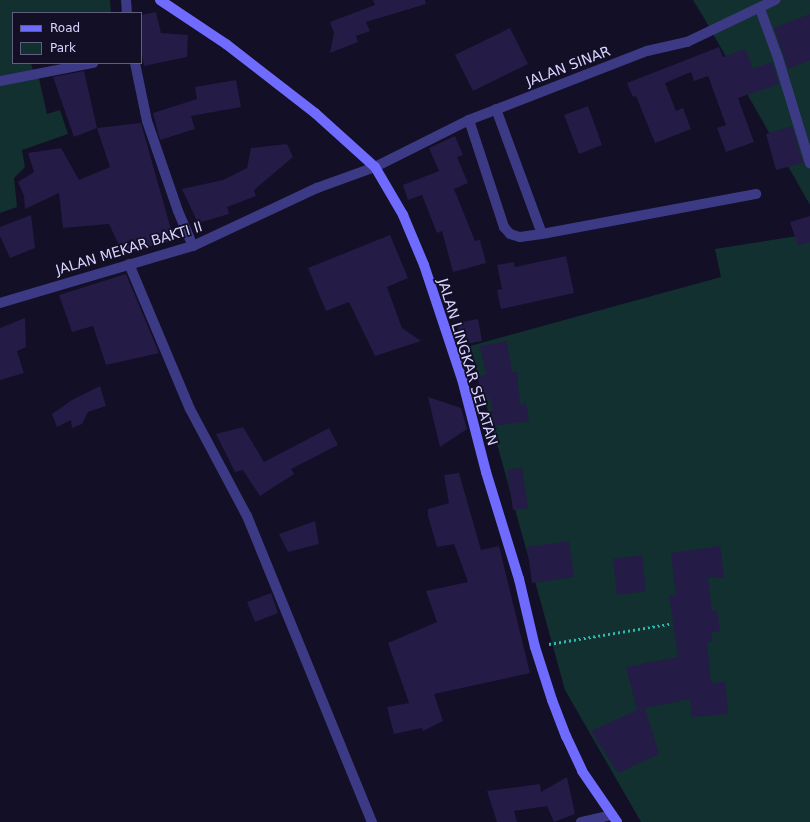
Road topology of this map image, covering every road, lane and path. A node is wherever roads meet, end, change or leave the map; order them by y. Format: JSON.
{"nodes":[{"id":1,"x":126,"y":0,"type":"edge"},
{"id":2,"x":160,"y":0,"type":"edge"},
{"id":3,"x":775,"y":0,"type":"edge"},
{"id":4,"x":760,"y":9,"type":"junction"},
{"id":5,"x":127,"y":12,"type":"edge"},
{"id":6,"x":88,"y":64,"type":"edge"},
{"id":7,"x":135,"y":64,"type":"edge"},
{"id":8,"x":0,"y":81,"type":"edge"},
{"id":9,"x":496,"y":109,"type":"junction"},
{"id":10,"x":469,"y":120,"type":"junction"},
{"id":11,"x":810,"y":163,"type":"edge"},
{"id":12,"x":375,"y":167,"type":"junction"},
{"id":13,"x":756,"y":194,"type":"dead end"},
{"id":14,"x":542,"y":234,"type":"junction"},
{"id":15,"x":193,"y":246,"type":"junction"},
{"id":16,"x":129,"y":264,"type":"junction"},
{"id":17,"x":0,"y":303,"type":"edge"},
{"id":18,"x":669,"y":624,"type":"dead end"},
{"id":19,"x":535,"y":647,"type":"junction"},
{"id":20,"x":614,"y":819,"type":"edge"},
{"id":21,"x":372,"y":822,"type":"edge"},
{"id":22,"x":580,"y":822,"type":"edge"}],
"edges":[{"from":1,"to":5,"type":"street"},
{"from":2,"to":12,"type":"street","name":"JALAN LINGKAR SELATAN"},
{"from":3,"to":4,"type":"street","name":"JALAN SINAR"},
{"from":4,"to":9,"type":"street","name":"JALAN SINAR"},
{"from":4,"to":11,"type":"street"},
{"from":6,"to":8,"type":"street"},
{"from":7,"to":15,"type":"street"},
{"from":9,"to":10,"type":"street","name":"JALAN SINAR"},
{"from":9,"to":14,"type":"street"},
{"from":10,"to":12,"type":"street","name":"JALAN SINAR"},
{"from":10,"to":14,"type":"street"},
{"from":12,"to":15,"type":"street","name":"JALAN MEKAR BAKTI II"},
{"from":12,"to":19,"type":"street","name":"JALAN LINGKAR SELATAN"},
{"from":13,"to":14,"type":"street"},
{"from":15,"to":16,"type":"street","name":"JALAN MEKAR BAKTI II"},
{"from":16,"to":17,"type":"street","name":"JALAN MEKAR BAKTI II"},
{"from":16,"to":21,"type":"street"},
{"from":18,"to":19,"type":"path"},
{"from":19,"to":20,"type":"street","name":"JALAN LINGKAR SELATAN"},
{"from":20,"to":22,"type":"street"}]}
